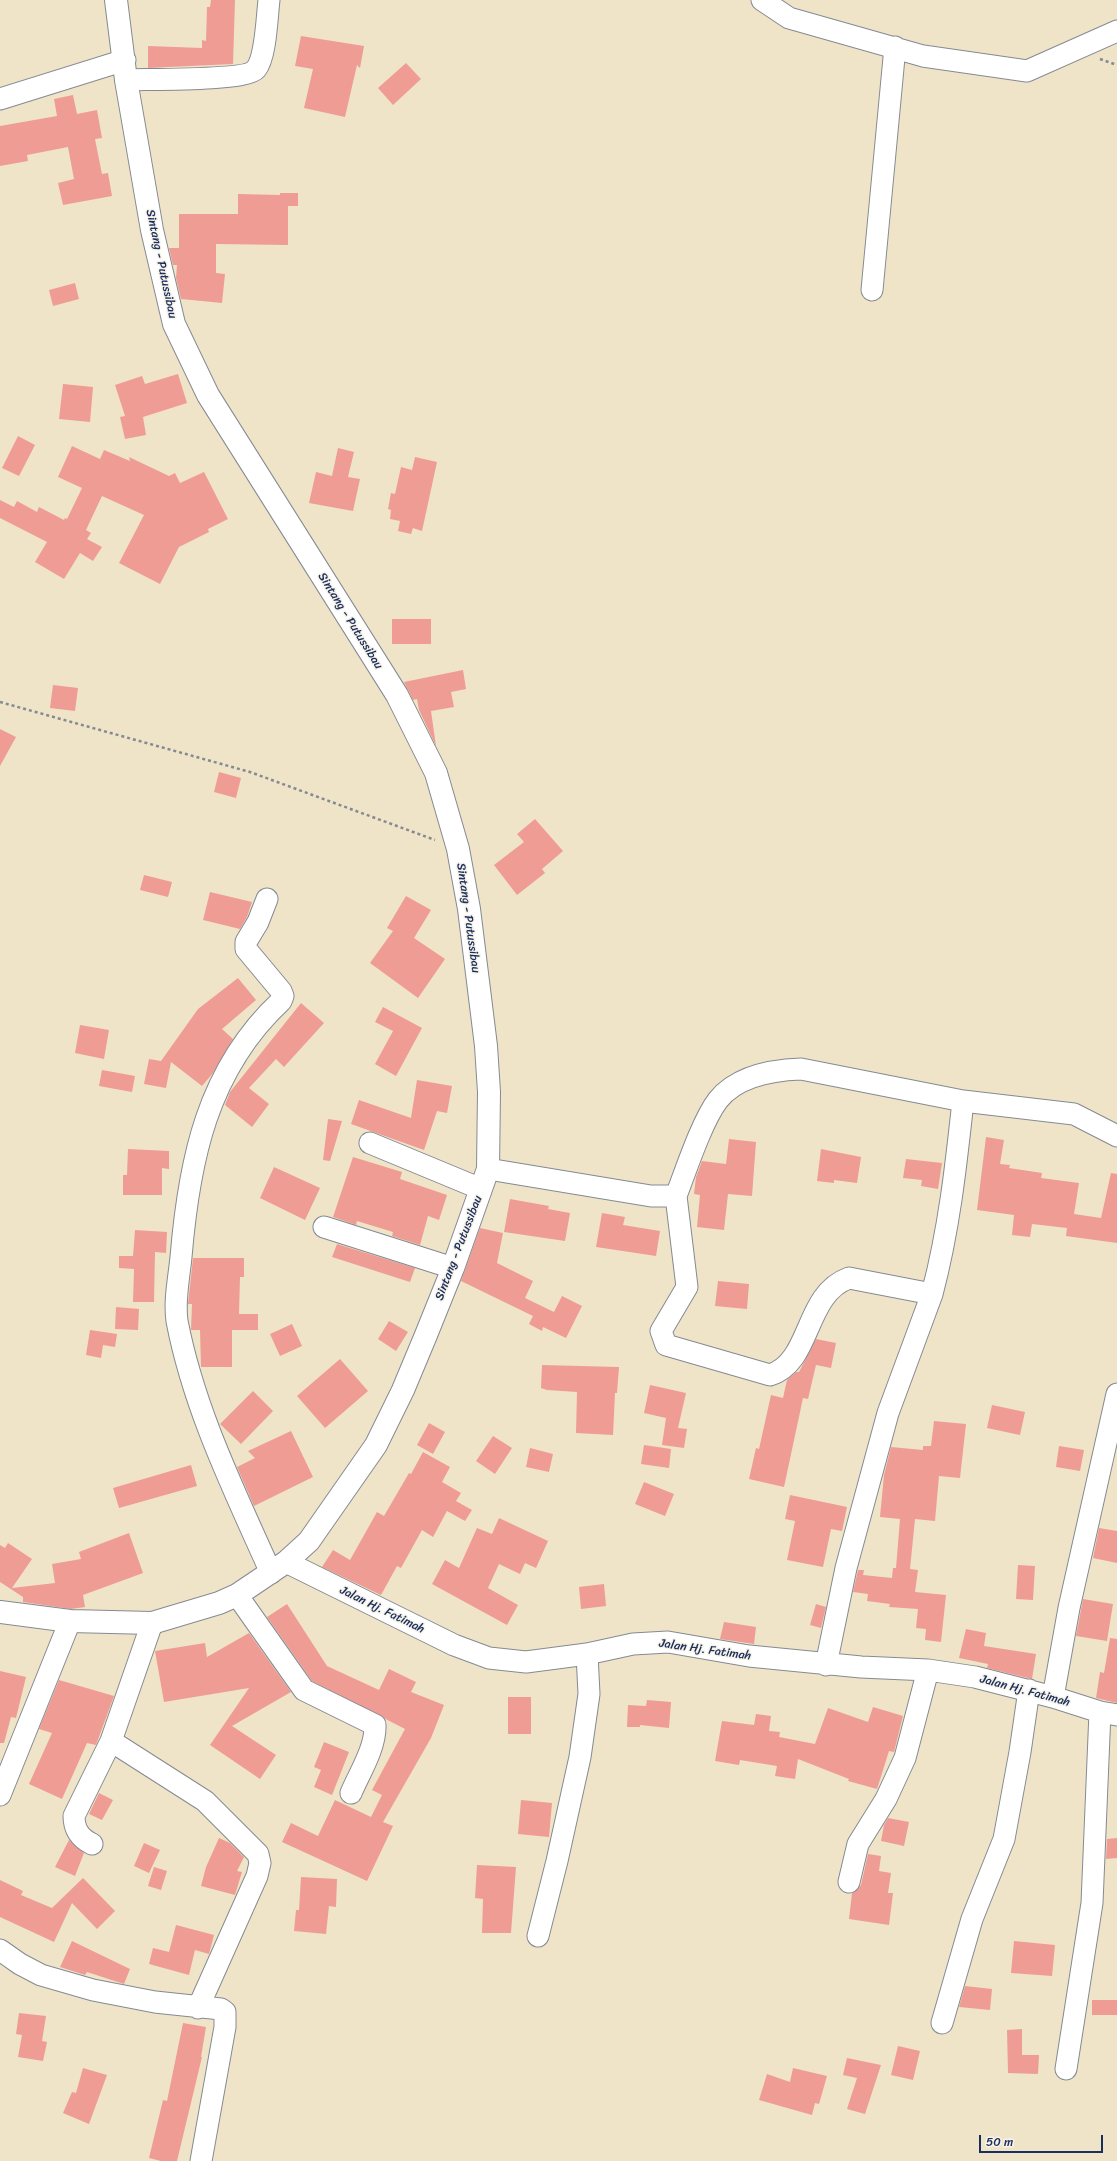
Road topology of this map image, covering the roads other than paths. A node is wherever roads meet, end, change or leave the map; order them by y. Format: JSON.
{"nodes":[{"id":1,"x":116,"y":0,"type":"edge"},
{"id":2,"x":269,"y":0,"type":"edge"},
{"id":3,"x":762,"y":0,"type":"edge"},
{"id":4,"x":1117,"y":31,"type":"edge"},
{"id":5,"x":895,"y":48,"type":"junction"},
{"id":6,"x":125,"y":70,"type":"junction"},
{"id":7,"x":0,"y":100,"type":"edge"},
{"id":8,"x":872,"y":290,"type":"dead end"},
{"id":9,"x":267,"y":899,"type":"dead end"},
{"id":10,"x":962,"y":1101,"type":"junction"},
{"id":11,"x":1117,"y":1136,"type":"edge"},
{"id":12,"x":370,"y":1143,"type":"dead end"},
{"id":13,"x":488,"y":1169,"type":"junction"},
{"id":14,"x":481,"y":1189,"type":"junction"},
{"id":15,"x":676,"y":1196,"type":"junction"},
{"id":16,"x":324,"y":1228,"type":"dead end"},
{"id":17,"x":453,"y":1268,"type":"junction"},
{"id":18,"x":932,"y":1294,"type":"junction"},
{"id":19,"x":1117,"y":1394,"type":"edge"},
{"id":20,"x":279,"y":1568,"type":"junction"},
{"id":21,"x":237,"y":1595,"type":"junction"},
{"id":22,"x":0,"y":1612,"type":"edge"},
{"id":23,"x":70,"y":1621,"type":"junction"},
{"id":24,"x":152,"y":1623,"type":"junction"},
{"id":25,"x":587,"y":1654,"type":"junction"},
{"id":26,"x":826,"y":1665,"type":"junction"},
{"id":27,"x":928,"y":1670,"type":"junction"},
{"id":28,"x":1029,"y":1690,"type":"junction"},
{"id":29,"x":1053,"y":1697,"type":"junction"},
{"id":30,"x":1108,"y":1714,"type":"edge"},
{"id":31,"x":111,"y":1741,"type":"junction"},
{"id":32,"x":352,"y":1793,"type":"dead end"},
{"id":33,"x":0,"y":1795,"type":"edge"},
{"id":34,"x":92,"y":1844,"type":"dead end"},
{"id":35,"x":849,"y":1882,"type":"dead end"},
{"id":36,"x":538,"y":1936,"type":"dead end"},
{"id":37,"x":0,"y":1950,"type":"edge"},
{"id":38,"x":198,"y":2008,"type":"junction"},
{"id":39,"x":942,"y":2023,"type":"dead end"},
{"id":40,"x":1066,"y":2069,"type":"dead end"},
{"id":41,"x":201,"y":2161,"type":"edge"}],
"edges":[{"from":1,"to":6,"type":"highway","name":"Sintang - Putussibau"},
{"from":2,"to":6,"type":"street"},
{"from":3,"to":5,"type":"street"},
{"from":4,"to":5,"type":"street"},
{"from":5,"to":8,"type":"street"},
{"from":6,"to":7,"type":"street"},
{"from":6,"to":13,"type":"highway","name":"Sintang - Putussibau"},
{"from":9,"to":20,"type":"street"},
{"from":10,"to":11,"type":"street"},
{"from":10,"to":15,"type":"street"},
{"from":10,"to":18,"type":"street"},
{"from":12,"to":14,"type":"street"},
{"from":13,"to":14,"type":"highway","name":"Sintang - Putussibau"},
{"from":13,"to":15,"type":"street"},
{"from":14,"to":17,"type":"highway","name":"Sintang - Putussibau"},
{"from":15,"to":18,"type":"street"},
{"from":16,"to":17,"type":"street"},
{"from":17,"to":20,"type":"highway","name":"Sintang - Putussibau"},
{"from":18,"to":26,"type":"street"},
{"from":19,"to":29,"type":"street"},
{"from":20,"to":21,"type":"highway","name":"Sintang - Putussibau"},
{"from":20,"to":25,"type":"street","name":"Jalan Hj. Fatimah"},
{"from":21,"to":24,"type":"highway","name":"Sintang - Putussibau"},
{"from":21,"to":32,"type":"street"},
{"from":22,"to":23,"type":"highway","name":"Sintang - Putussibau"},
{"from":23,"to":24,"type":"highway","name":"Sintang - Putussibau"},
{"from":23,"to":33,"type":"street"},
{"from":24,"to":31,"type":"street"},
{"from":25,"to":26,"type":"street","name":"Jalan Hj. Fatimah"},
{"from":25,"to":36,"type":"street"},
{"from":26,"to":27,"type":"street","name":"Jalan Hj. Fatimah"},
{"from":27,"to":28,"type":"street","name":"Jalan Hj. Fatimah"},
{"from":27,"to":35,"type":"street"},
{"from":28,"to":29,"type":"street","name":"Jalan Hj. Fatimah"},
{"from":28,"to":39,"type":"street"},
{"from":29,"to":30,"type":"street","name":"Jalan Hj. Fatimah"},
{"from":30,"to":40,"type":"street"},
{"from":31,"to":34,"type":"street"},
{"from":31,"to":38,"type":"street"},
{"from":37,"to":38,"type":"street"},
{"from":38,"to":41,"type":"street"}]}
